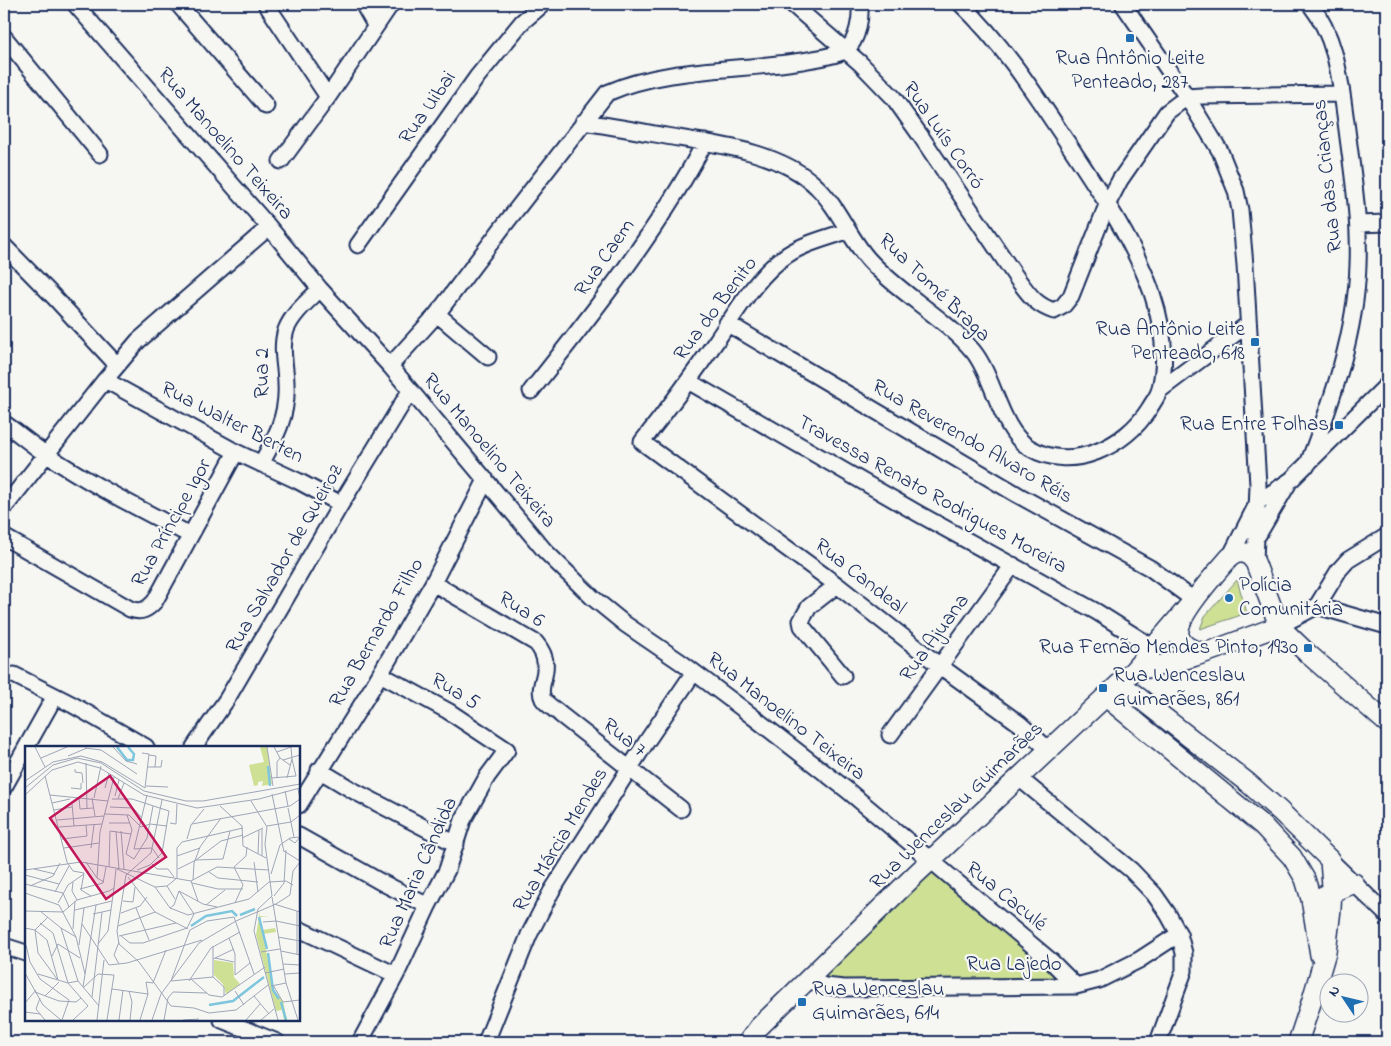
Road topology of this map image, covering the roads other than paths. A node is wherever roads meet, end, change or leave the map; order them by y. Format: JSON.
{"nodes":[{"id":1,"x":75,"y":4,"type":"edge"},
{"id":2,"x":178,"y":4,"type":"edge"},
{"id":3,"x":266,"y":4,"type":"edge"},
{"id":4,"x":363,"y":4,"type":"edge"},
{"id":5,"x":391,"y":4,"type":"edge"},
{"id":6,"x":543,"y":4,"type":"edge"},
{"id":7,"x":792,"y":4,"type":"edge"},
{"id":8,"x":860,"y":4,"type":"edge"},
{"id":9,"x":961,"y":4,"type":"edge"},
{"id":10,"x":1123,"y":4,"type":"edge"},
{"id":11,"x":1310,"y":4,"type":"edge"},
{"id":12,"x":376,"y":25,"type":"junction"},
{"id":13,"x":4,"y":37,"type":"edge"},
{"id":14,"x":845,"y":50,"type":"junction"},
{"id":15,"x":607,"y":93,"type":"junction"},
{"id":16,"x":1342,"y":94,"type":"junction"},
{"id":17,"x":328,"y":97,"type":"junction"},
{"id":18,"x":1187,"y":97,"type":"junction"},
{"id":19,"x":266,"y":106,"type":"dead end"},
{"id":20,"x":583,"y":122,"type":"junction"},
{"id":21,"x":611,"y":126,"type":"junction"},
{"id":22,"x":704,"y":142,"type":"junction"},
{"id":23,"x":100,"y":154,"type":"dead end"},
{"id":24,"x":281,"y":161,"type":"dead end"},
{"id":25,"x":1107,"y":205,"type":"junction"},
{"id":26,"x":1387,"y":222,"type":"edge"},
{"id":27,"x":1358,"y":224,"type":"junction"},
{"id":28,"x":269,"y":227,"type":"junction"},
{"id":29,"x":847,"y":231,"type":"junction"},
{"id":30,"x":358,"y":245,"type":"dead end"},
{"id":31,"x":4,"y":246,"type":"edge"},
{"id":32,"x":320,"y":289,"type":"junction"},
{"id":33,"x":437,"y":314,"type":"junction"},
{"id":34,"x":727,"y":323,"type":"junction"},
{"id":35,"x":1248,"y":324,"type":"junction"},
{"id":36,"x":488,"y":357,"type":"dead end"},
{"id":37,"x":117,"y":364,"type":"junction"},
{"id":38,"x":390,"y":366,"type":"junction"},
{"id":39,"x":105,"y":380,"type":"junction"},
{"id":40,"x":688,"y":381,"type":"junction"},
{"id":41,"x":1387,"y":385,"type":"edge"},
{"id":42,"x":1160,"y":390,"type":"junction"},
{"id":43,"x":410,"y":391,"type":"junction"},
{"id":44,"x":531,"y":391,"type":"dead end"},
{"id":45,"x":4,"y":423,"type":"edge"},
{"id":46,"x":642,"y":442,"type":"joint"},
{"id":47,"x":236,"y":452,"type":"junction"},
{"id":48,"x":46,"y":454,"type":"junction"},
{"id":49,"x":261,"y":464,"type":"junction"},
{"id":50,"x":1308,"y":464,"type":"junction"},
{"id":51,"x":486,"y":480,"type":"junction"},
{"id":52,"x":1291,"y":480,"type":"junction"},
{"id":53,"x":1258,"y":502,"type":"junction"},
{"id":54,"x":340,"y":504,"type":"junction"},
{"id":55,"x":4,"y":508,"type":"edge"},
{"id":56,"x":190,"y":535,"type":"junction"},
{"id":57,"x":1257,"y":536,"type":"junction"},
{"id":58,"x":1387,"y":536,"type":"edge"},
{"id":59,"x":4,"y":537,"type":"edge"},
{"id":60,"x":1230,"y":557,"type":"junction"},
{"id":61,"x":1255,"y":562,"type":"junction"},
{"id":62,"x":1013,"y":565,"type":"junction"},
{"id":63,"x":433,"y":583,"type":"junction"},
{"id":64,"x":837,"y":585,"type":"junction"},
{"id":65,"x":1194,"y":600,"type":"junction"},
{"id":66,"x":1317,"y":606,"type":"junction"},
{"id":67,"x":1279,"y":626,"type":"junction"},
{"id":68,"x":1387,"y":626,"type":"edge"},
{"id":69,"x":1154,"y":648,"type":"junction"},
{"id":70,"x":1203,"y":652,"type":"junction"},
{"id":71,"x":940,"y":666,"type":"junction"},
{"id":72,"x":1134,"y":670,"type":"junction"},
{"id":73,"x":694,"y":672,"type":"junction"},
{"id":74,"x":380,"y":674,"type":"junction"},
{"id":75,"x":14,"y":675,"type":"dead end"},
{"id":76,"x":843,"y":676,"type":"dead end"},
{"id":77,"x":1120,"y":683,"type":"junction"},
{"id":78,"x":55,"y":696,"type":"junction"},
{"id":79,"x":1106,"y":697,"type":"junction"},
{"id":80,"x":543,"y":699,"type":"joint"},
{"id":81,"x":1387,"y":723,"type":"edge"},
{"id":82,"x":890,"y":735,"type":"dead end"},
{"id":83,"x":27,"y":746,"type":"edge"},
{"id":84,"x":144,"y":746,"type":"edge"},
{"id":85,"x":195,"y":746,"type":"edge"},
{"id":86,"x":25,"y":749,"type":"edge"},
{"id":87,"x":507,"y":750,"type":"joint"},
{"id":88,"x":1049,"y":750,"type":"junction"},
{"id":89,"x":629,"y":769,"type":"junction"},
{"id":90,"x":319,"y":770,"type":"junction"},
{"id":91,"x":1019,"y":778,"type":"junction"},
{"id":92,"x":4,"y":786,"type":"edge"},
{"id":93,"x":300,"y":803,"type":"edge"},
{"id":94,"x":681,"y":809,"type":"dead end"},
{"id":95,"x":300,"y":837,"type":"edge"},
{"id":96,"x":456,"y":844,"type":"junction"},
{"id":97,"x":1330,"y":860,"type":"junction"},
{"id":98,"x":931,"y":862,"type":"junction"},
{"id":99,"x":1354,"y":883,"type":"junction"},
{"id":100,"x":1332,"y":893,"type":"junction"},
{"id":101,"x":1312,"y":899,"type":"junction"},
{"id":102,"x":428,"y":906,"type":"junction"},
{"id":103,"x":1387,"y":915,"type":"edge"},
{"id":104,"x":300,"y":929,"type":"edge"},
{"id":105,"x":1179,"y":934,"type":"junction"},
{"id":106,"x":4,"y":946,"type":"edge"},
{"id":107,"x":25,"y":953,"type":"edge"},
{"id":108,"x":1321,"y":964,"type":"junction"},
{"id":109,"x":396,"y":975,"type":"junction"},
{"id":110,"x":808,"y":980,"type":"junction"},
{"id":111,"x":1076,"y":986,"type":"junction"},
{"id":112,"x":224,"y":1021,"type":"edge"},
{"id":113,"x":277,"y":1042,"type":"edge"},
{"id":114,"x":360,"y":1042,"type":"edge"},
{"id":115,"x":486,"y":1042,"type":"edge"},
{"id":116,"x":748,"y":1042,"type":"edge"},
{"id":117,"x":1158,"y":1042,"type":"edge"},
{"id":118,"x":1298,"y":1042,"type":"edge"}],
"edges":[{"from":1,"to":28,"type":"street","name":"Rua Manoelino Teixeira"},
{"from":2,"to":19,"type":"street"},
{"from":3,"to":17,"type":"street"},
{"from":4,"to":12,"type":"street"},
{"from":5,"to":12,"type":"street"},
{"from":6,"to":30,"type":"street","name":"Rua Uibai"},
{"from":7,"to":14,"type":"street","name":"Rua Luís Corró"},
{"from":8,"to":14,"type":"street"},
{"from":9,"to":25,"type":"street","name":"Rua Tomé Braga"},
{"from":10,"to":18,"type":"street"},
{"from":11,"to":16,"type":"street","name":"Rua das Crianças"},
{"from":12,"to":17,"type":"street"},
{"from":13,"to":23,"type":"street"},
{"from":14,"to":15,"type":"street"},
{"from":14,"to":25,"type":"street","name":"Rua Luís Corró"},
{"from":15,"to":20,"type":"street"},
{"from":15,"to":21,"type":"street"},
{"from":16,"to":18,"type":"street"},
{"from":16,"to":27,"type":"street","name":"Rua das Crianças"},
{"from":17,"to":24,"type":"street"},
{"from":18,"to":25,"type":"street"},
{"from":18,"to":35,"type":"street"},
{"from":20,"to":21,"type":"street","name":"Rua Tomé Braga"},
{"from":20,"to":33,"type":"street"},
{"from":21,"to":22,"type":"street","name":"Rua Tomé Braga"},
{"from":22,"to":29,"type":"street","name":"Rua Tomé Braga"},
{"from":22,"to":44,"type":"street","name":"Rua Caem"},
{"from":25,"to":42,"type":"street","name":"Rua Tomé Braga"},
{"from":26,"to":27,"type":"street"},
{"from":27,"to":50,"type":"street","name":"Rua das Crianças"},
{"from":28,"to":32,"type":"street","name":"Rua Manoelino Teixeira"},
{"from":28,"to":37,"type":"street"},
{"from":29,"to":34,"type":"street","name":"Rua do Benito"},
{"from":29,"to":42,"type":"street","name":"Rua Tomé Braga"},
{"from":31,"to":37,"type":"street"},
{"from":32,"to":38,"type":"street","name":"Rua Manoelino Teixeira"},
{"from":32,"to":49,"type":"street","name":"Rua 2"},
{"from":33,"to":36,"type":"street"},
{"from":33,"to":38,"type":"street"},
{"from":34,"to":40,"type":"street","name":"Rua do Benito"},
{"from":34,"to":65,"type":"street","name":"Rua Reverendo Alvaro Réis"},
{"from":35,"to":42,"type":"street"},
{"from":35,"to":53,"type":"street"},
{"from":37,"to":39,"type":"street"},
{"from":38,"to":43,"type":"street","name":"Rua Manoelino Teixeira"},
{"from":39,"to":47,"type":"street","name":"Rua Walter Berten"},
{"from":39,"to":48,"type":"street"},
{"from":40,"to":46,"type":"street","name":"Rua do Benito"},
{"from":40,"to":62,"type":"street","name":"Travessa Renato Rodrigues Moreira"},
{"from":41,"to":50,"type":"street"},
{"from":43,"to":51,"type":"street","name":"Rua Manoelino Teixeira"},
{"from":43,"to":54,"type":"street","name":"Rua Salvador de Queiroz"},
{"from":45,"to":48,"type":"street"},
{"from":46,"to":64,"type":"street","name":"Rua Candeal"},
{"from":47,"to":49,"type":"street","name":"Rua Walter Berten"},
{"from":47,"to":56,"type":"street","name":"Rua Príncipe Igor"},
{"from":48,"to":55,"type":"street"},
{"from":48,"to":56,"type":"street"},
{"from":49,"to":54,"type":"street","name":"Rua Walter Berten"},
{"from":50,"to":52,"type":"street"},
{"from":51,"to":63,"type":"street","name":"Rua Bernardo Filho"},
{"from":51,"to":73,"type":"street","name":"Rua Manoelino Teixeira"},
{"from":52,"to":53,"type":"street"},
{"from":52,"to":57,"type":"street"},
{"from":53,"to":57,"type":"street"},
{"from":53,"to":60,"type":"street"},
{"from":54,"to":85,"type":"street","name":"Rua Salvador de Queiroz"},
{"from":56,"to":59,"type":"street","name":"Rua Príncipe Igor"},
{"from":57,"to":61,"type":"street"},
{"from":58,"to":66,"type":"street"},
{"from":60,"to":61,"type":"street"},
{"from":60,"to":65,"type":"street"},
{"from":61,"to":67,"type":"street"},
{"from":62,"to":69,"type":"street","name":"Travessa Renato Rodrigues Moreira"},
{"from":62,"to":71,"type":"street","name":"Rua Ajuana"},
{"from":63,"to":74,"type":"street","name":"Rua Bernardo Filho"},
{"from":63,"to":80,"type":"street","name":"Rua 6"},
{"from":64,"to":71,"type":"street","name":"Rua Candeal"},
{"from":64,"to":76,"type":"street"},
{"from":65,"to":69,"type":"street","name":"Rua Wenceslau Guimarães"},
{"from":65,"to":70,"type":"street"},
{"from":66,"to":67,"type":"street"},
{"from":66,"to":68,"type":"street"},
{"from":67,"to":70,"type":"street"},
{"from":67,"to":81,"type":"street"},
{"from":69,"to":72,"type":"street","name":"Rua Wenceslau Guimarães"},
{"from":70,"to":72,"type":"street"},
{"from":71,"to":82,"type":"street","name":"Rua Ajuana"},
{"from":71,"to":88,"type":"street","name":"Rua Candeal"},
{"from":72,"to":77,"type":"street","name":"Rua Wenceslau Guimarães"},
{"from":73,"to":89,"type":"street","name":"Rua Márcia Mendes"},
{"from":73,"to":98,"type":"street","name":"Rua Manoelino Teixeira"},
{"from":74,"to":87,"type":"street","name":"Rua 5"},
{"from":74,"to":90,"type":"street","name":"Rua Bernardo Filho"},
{"from":75,"to":78,"type":"street"},
{"from":77,"to":79,"type":"street","name":"Rua Wenceslau Guimarães"},
{"from":77,"to":97,"type":"street"},
{"from":78,"to":83,"type":"street"},
{"from":78,"to":84,"type":"street"},
{"from":79,"to":88,"type":"street","name":"Rua Wenceslau Guimarães"},
{"from":79,"to":101,"type":"street"},
{"from":80,"to":89,"type":"street","name":"Rua 7"},
{"from":86,"to":92,"type":"street"},
{"from":87,"to":96,"type":"street","name":"Rua Maria Cândida"},
{"from":88,"to":91,"type":"street","name":"Rua Wenceslau Guimarães"},
{"from":89,"to":94,"type":"street","name":"Rua 7"},
{"from":89,"to":115,"type":"street","name":"Rua Márcia Mendes"},
{"from":90,"to":93,"type":"street","name":"Rua Bernardo Filho"},
{"from":90,"to":96,"type":"street"},
{"from":91,"to":98,"type":"street","name":"Rua Wenceslau Guimarães"},
{"from":91,"to":105,"type":"street"},
{"from":95,"to":102,"type":"street"},
{"from":96,"to":102,"type":"street","name":"Rua Maria Cândida"},
{"from":97,"to":99,"type":"street"},
{"from":97,"to":100,"type":"street"},
{"from":98,"to":110,"type":"street","name":"Rua Wenceslau Guimarães"},
{"from":98,"to":111,"type":"street","name":"Rua Caculé"},
{"from":99,"to":100,"type":"street"},
{"from":99,"to":103,"type":"street"},
{"from":100,"to":101,"type":"street"},
{"from":100,"to":108,"type":"street"},
{"from":101,"to":108,"type":"street"},
{"from":102,"to":109,"type":"street","name":"Rua Maria Cândida"},
{"from":104,"to":109,"type":"street"},
{"from":105,"to":111,"type":"street","name":"Rua Lajedo"},
{"from":105,"to":117,"type":"street"},
{"from":106,"to":107,"type":"street"},
{"from":108,"to":118,"type":"street"},
{"from":109,"to":114,"type":"street","name":"Rua Maria Cândida"},
{"from":110,"to":111,"type":"street","name":"Rua Lajedo"},
{"from":110,"to":116,"type":"street","name":"Rua Wenceslau Guimarães"},
{"from":112,"to":113,"type":"street"}]}
